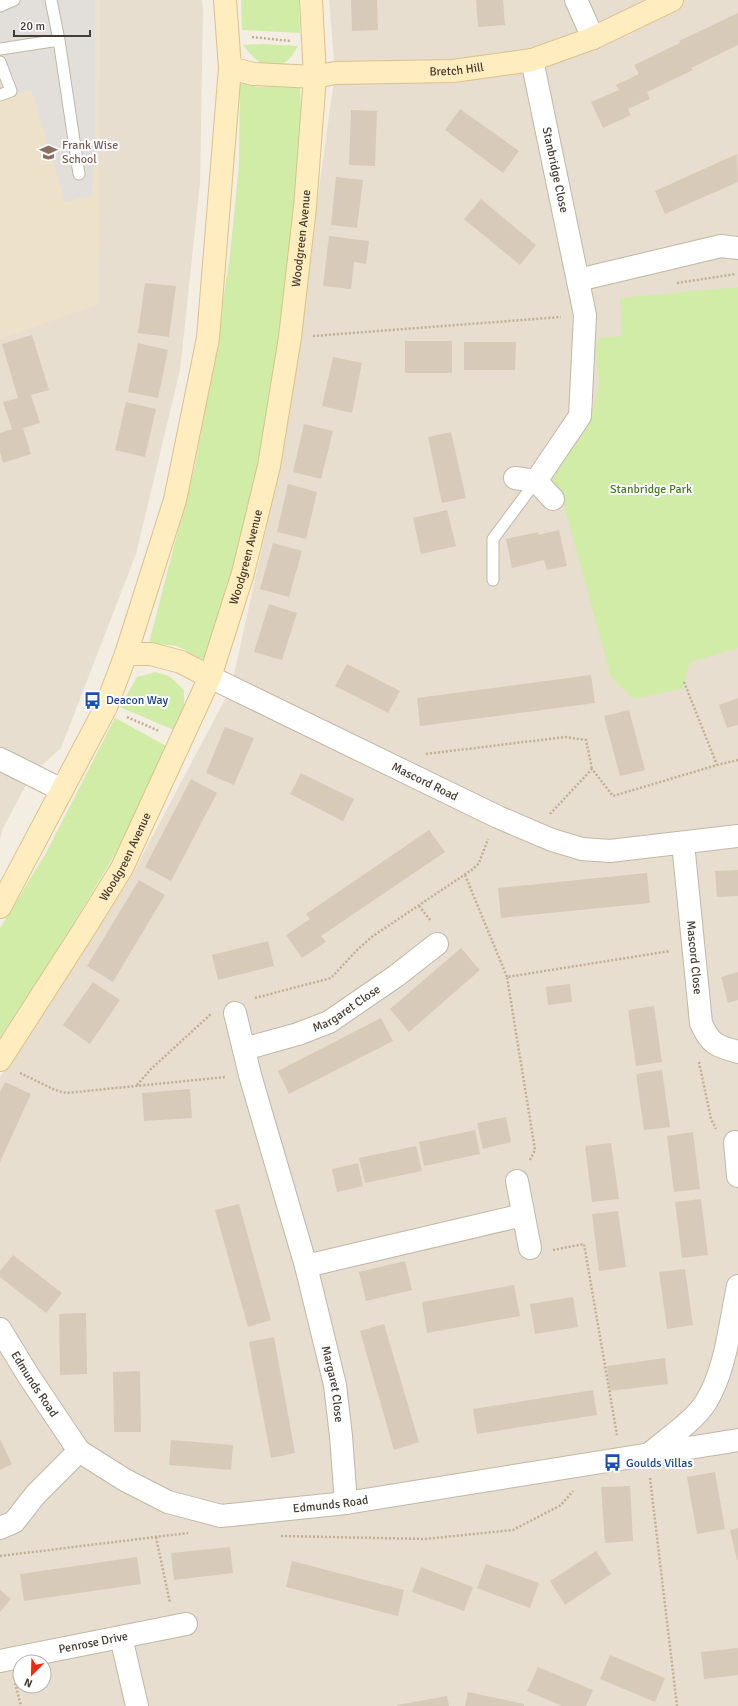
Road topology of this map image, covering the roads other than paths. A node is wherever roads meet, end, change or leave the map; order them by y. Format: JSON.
{"nodes":[{"id":1,"x":14,"y":0,"type":"edge"},
{"id":2,"x":52,"y":0,"type":"edge"},
{"id":3,"x":225,"y":0,"type":"edge"},
{"id":4,"x":312,"y":0,"type":"edge"},
{"id":5,"x":576,"y":0,"type":"edge"},
{"id":6,"x":672,"y":0,"type":"edge"},
{"id":7,"x":0,"y":6,"type":"edge"},
{"id":8,"x":593,"y":38,"type":"junction"},
{"id":9,"x":59,"y":40,"type":"junction"},
{"id":10,"x":0,"y":49,"type":"edge"},
{"id":11,"x":532,"y":60,"type":"junction"},
{"id":12,"x":0,"y":62,"type":"edge"},
{"id":13,"x":230,"y":68,"type":"junction"},
{"id":14,"x":315,"y":77,"type":"junction"},
{"id":15,"x":0,"y":95,"type":"edge"},
{"id":16,"x":79,"y":174,"type":"dead end"},
{"id":17,"x":738,"y":248,"type":"edge"},
{"id":18,"x":578,"y":280,"type":"junction"},
{"id":19,"x":525,"y":479,"type":"junction"},
{"id":20,"x":553,"y":499,"type":"dead end"},
{"id":21,"x":493,"y":580,"type":"dead end"},
{"id":22,"x":126,"y":654,"type":"junction"},
{"id":23,"x":210,"y":678,"type":"junction"},
{"id":24,"x":0,"y":759,"type":"edge"},
{"id":25,"x":62,"y":790,"type":"junction"},
{"id":26,"x":738,"y":836,"type":"edge"},
{"id":27,"x":683,"y":843,"type":"junction"},
{"id":28,"x":0,"y":906,"type":"edge"},
{"id":29,"x":437,"y":944,"type":"dead end"},
{"id":30,"x":241,"y":1007,"type":"road end"},
{"id":31,"x":244,"y":1049,"type":"junction"},
{"id":32,"x":738,"y":1052,"type":"edge"},
{"id":33,"x":7,"y":1065,"type":"edge"},
{"id":34,"x":735,"y":1142,"type":"road end"},
{"id":35,"x":738,"y":1176,"type":"edge"},
{"id":36,"x":517,"y":1181,"type":"road end"},
{"id":37,"x":523,"y":1214,"type":"junction"},
{"id":38,"x":530,"y":1248,"type":"road end"},
{"id":39,"x":306,"y":1266,"type":"junction"},
{"id":40,"x":738,"y":1286,"type":"edge"},
{"id":41,"x":0,"y":1329,"type":"edge"},
{"id":42,"x":738,"y":1440,"type":"edge"},
{"id":43,"x":78,"y":1451,"type":"junction"},
{"id":44,"x":649,"y":1463,"type":"junction"},
{"id":45,"x":346,"y":1503,"type":"junction"},
{"id":46,"x":0,"y":1528,"type":"edge"},
{"id":47,"x":180,"y":1626,"type":"road end"},
{"id":48,"x":121,"y":1637,"type":"junction"},
{"id":49,"x":0,"y":1661,"type":"edge"},
{"id":50,"x":137,"y":1706,"type":"edge"}],
"edges":[{"from":1,"to":7,"type":"lane"},
{"from":2,"to":9,"type":"lane"},
{"from":3,"to":13,"type":"street"},
{"from":4,"to":14,"type":"street","name":"Woodgreen Avenue"},
{"from":5,"to":8,"type":"street"},
{"from":6,"to":8,"type":"street","name":"Bretch Hill"},
{"from":8,"to":11,"type":"street","name":"Bretch Hill"},
{"from":9,"to":10,"type":"lane"},
{"from":9,"to":16,"type":"lane"},
{"from":11,"to":14,"type":"street","name":"Bretch Hill"},
{"from":11,"to":18,"type":"street","name":"Stanbridge Close"},
{"from":12,"to":15,"type":"lane"},
{"from":13,"to":14,"type":"street","name":"Bretch Hill"},
{"from":13,"to":22,"type":"street"},
{"from":14,"to":23,"type":"street","name":"Woodgreen Avenue"},
{"from":17,"to":18,"type":"street"},
{"from":18,"to":19,"type":"street","name":"Stanbridge Close"},
{"from":19,"to":20,"type":"street"},
{"from":19,"to":21,"type":"lane","name":"Stanbridge Close"},
{"from":22,"to":23,"type":"street","name":"Mascord Road"},
{"from":22,"to":25,"type":"street"},
{"from":23,"to":27,"type":"street","name":"Mascord Road"},
{"from":23,"to":33,"type":"street","name":"Woodgreen Avenue"},
{"from":24,"to":25,"type":"street"},
{"from":25,"to":28,"type":"street"},
{"from":26,"to":27,"type":"street","name":"Mascord Road"},
{"from":27,"to":32,"type":"street","name":"Mascord Close"},
{"from":29,"to":31,"type":"street","name":"Margaret Close"},
{"from":30,"to":31,"type":"street","name":"Margaret Close"},
{"from":31,"to":39,"type":"street","name":"Margaret Close"},
{"from":34,"to":35,"type":"street"},
{"from":36,"to":37,"type":"street"},
{"from":37,"to":38,"type":"street"},
{"from":37,"to":39,"type":"street"},
{"from":39,"to":45,"type":"street","name":"Margaret Close"},
{"from":40,"to":44,"type":"street"},
{"from":41,"to":43,"type":"street","name":"Edmunds Road"},
{"from":42,"to":44,"type":"street","name":"Edmunds Road"},
{"from":43,"to":45,"type":"street","name":"Edmunds Road"},
{"from":43,"to":46,"type":"street"},
{"from":44,"to":45,"type":"street","name":"Edmunds Road"},
{"from":47,"to":48,"type":"street","name":"Penrose Drive"},
{"from":48,"to":49,"type":"street","name":"Penrose Drive"},
{"from":48,"to":50,"type":"street"}]}
